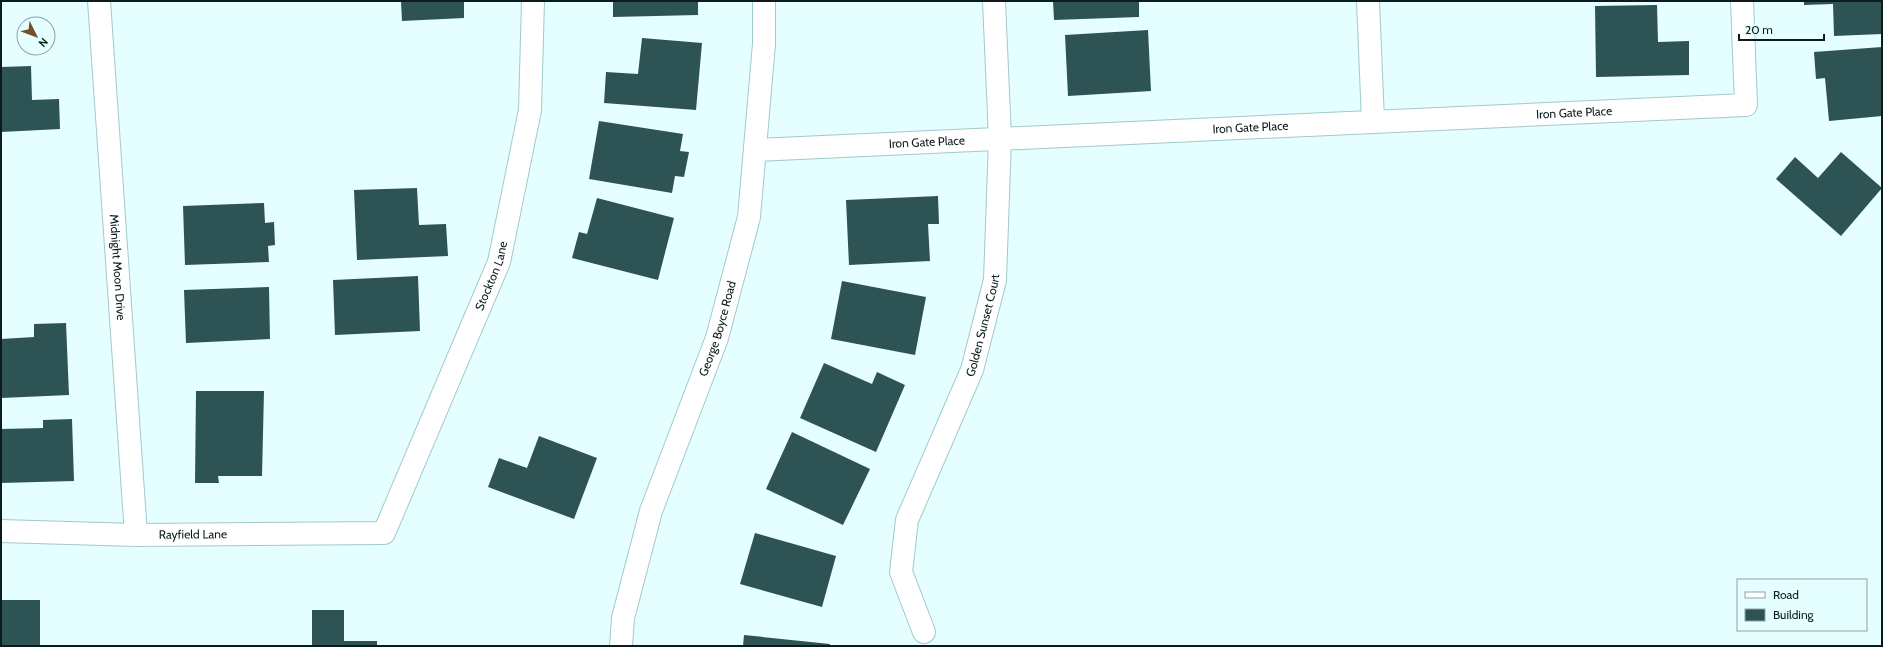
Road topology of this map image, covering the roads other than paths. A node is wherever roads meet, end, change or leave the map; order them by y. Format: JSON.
{"nodes":[{"id":1,"x":99,"y":1,"type":"edge"},
{"id":2,"x":533,"y":1,"type":"edge"},
{"id":3,"x":764,"y":1,"type":"edge"},
{"id":4,"x":994,"y":1,"type":"edge"},
{"id":5,"x":1368,"y":1,"type":"edge"},
{"id":6,"x":1742,"y":1,"type":"edge"},
{"id":7,"x":1373,"y":121,"type":"junction"},
{"id":8,"x":1000,"y":139,"type":"junction"},
{"id":9,"x":754,"y":150,"type":"junction"},
{"id":10,"x":1,"y":531,"type":"edge"},
{"id":11,"x":384,"y":533,"type":"joint"},
{"id":12,"x":136,"y":534,"type":"junction"},
{"id":13,"x":924,"y":632,"type":"dead end"},
{"id":14,"x":621,"y":646,"type":"edge"}],
"edges":[{"from":1,"to":12,"type":"street","name":"Midnight Moon Drive"},
{"from":2,"to":11,"type":"street","name":"Stockton Lane"},
{"from":3,"to":9,"type":"street","name":"George Boyce Road"},
{"from":4,"to":8,"type":"street","name":"Golden Sunset Court"},
{"from":5,"to":7,"type":"street"},
{"from":6,"to":7,"type":"street","name":"Iron Gate Place"},
{"from":7,"to":8,"type":"street","name":"Iron Gate Place"},
{"from":8,"to":9,"type":"street","name":"Iron Gate Place"},
{"from":8,"to":13,"type":"street","name":"Golden Sunset Court"},
{"from":9,"to":14,"type":"street","name":"George Boyce Road"},
{"from":10,"to":12,"type":"street","name":"Rayfield Lane"},
{"from":11,"to":12,"type":"street","name":"Rayfield Lane"}]}
